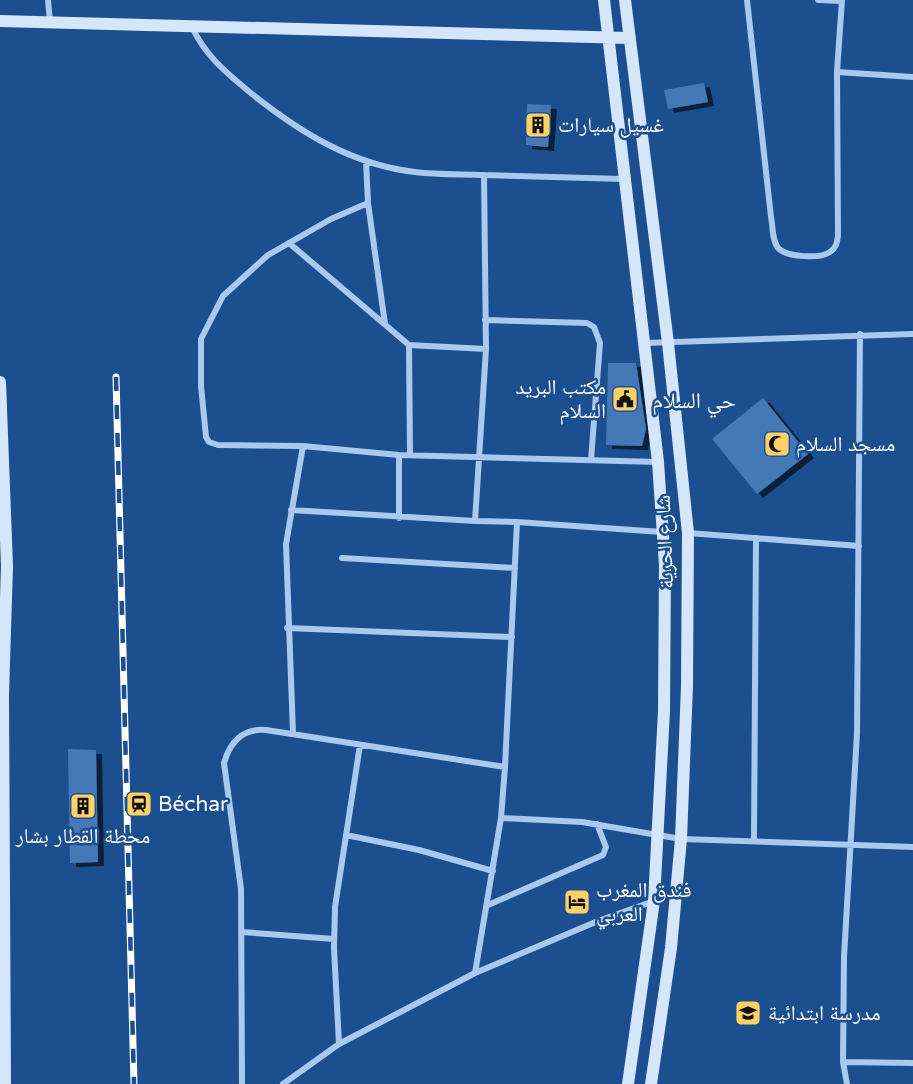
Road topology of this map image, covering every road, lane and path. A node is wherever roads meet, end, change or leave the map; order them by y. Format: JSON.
{"nodes":[{"id":1,"x":48,"y":0,"type":"edge"},
{"id":2,"x":604,"y":0,"type":"edge"},
{"id":3,"x":625,"y":0,"type":"edge"},
{"id":4,"x":747,"y":0,"type":"edge"},
{"id":5,"x":818,"y":0,"type":"edge"},
{"id":6,"x":842,"y":0,"type":"edge"},
{"id":7,"x":0,"y":21,"type":"edge"},
{"id":8,"x":50,"y":22,"type":"junction"},
{"id":9,"x":191,"y":26,"type":"junction"},
{"id":10,"x":608,"y":38,"type":"junction"},
{"id":11,"x":630,"y":38,"type":"junction"},
{"id":12,"x":837,"y":72,"type":"junction"},
{"id":13,"x":913,"y":76,"type":"edge"},
{"id":14,"x":366,"y":161,"type":"junction"},
{"id":15,"x":484,"y":175,"type":"junction"},
{"id":16,"x":623,"y":179,"type":"junction"},
{"id":17,"x":369,"y":203,"type":"junction"},
{"id":18,"x":290,"y":243,"type":"junction"},
{"id":19,"x":485,"y":320,"type":"junction"},
{"id":20,"x":385,"y":324,"type":"junction"},
{"id":21,"x":860,"y":334,"type":"junction"},
{"id":22,"x":913,"y":334,"type":"edge"},
{"id":23,"x":645,"y":343,"type":"junction"},
{"id":24,"x":668,"y":343,"type":"junction"},
{"id":25,"x":409,"y":345,"type":"junction"},
{"id":26,"x":486,"y":349,"type":"junction"},
{"id":27,"x":0,"y":382,"type":"edge"},
{"id":28,"x":303,"y":446,"type":"junction"},
{"id":29,"x":399,"y":455,"type":"junction"},
{"id":30,"x":410,"y":455,"type":"junction"},
{"id":31,"x":481,"y":458,"type":"junction"},
{"id":32,"x":591,"y":460,"type":"junction"},
{"id":33,"x":658,"y":462,"type":"junction"},
{"id":34,"x":291,"y":510,"type":"junction"},
{"id":35,"x":399,"y":518,"type":"junction"},
{"id":36,"x":476,"y":521,"type":"junction"},
{"id":37,"x":517,"y":522,"type":"junction"},
{"id":38,"x":662,"y":532,"type":"junction"},
{"id":39,"x":688,"y":533,"type":"junction"},
{"id":40,"x":756,"y":538,"type":"junction"},
{"id":41,"x":859,"y":546,"type":"junction"},
{"id":42,"x":342,"y":558,"type":"dead end"},
{"id":43,"x":515,"y":568,"type":"junction"},
{"id":44,"x":287,"y":628,"type":"junction"},
{"id":45,"x":512,"y":636,"type":"junction"},
{"id":46,"x":3,"y":656,"type":"edge"},
{"id":47,"x":2,"y":677,"type":"edge"},
{"id":48,"x":293,"y":733,"type":"junction"},
{"id":49,"x":360,"y":745,"type":"junction"},
{"id":50,"x":504,"y":767,"type":"junction"},
{"id":51,"x":501,"y":818,"type":"junction"},
{"id":52,"x":597,"y":824,"type":"junction"},
{"id":53,"x":346,"y":835,"type":"junction"},
{"id":54,"x":657,"y":835,"type":"junction"},
{"id":55,"x":681,"y":839,"type":"junction"},
{"id":56,"x":754,"y":839,"type":"junction"},
{"id":57,"x":852,"y":843,"type":"junction"},
{"id":58,"x":913,"y":847,"type":"edge"},
{"id":59,"x":493,"y":871,"type":"junction"},
{"id":60,"x":654,"y":901,"type":"junction"},
{"id":61,"x":488,"y":904,"type":"junction"},
{"id":62,"x":242,"y":932,"type":"junction"},
{"id":63,"x":334,"y":939,"type":"junction"},
{"id":64,"x":475,"y":973,"type":"junction"},
{"id":65,"x":339,"y":1044,"type":"junction"},
{"id":66,"x":843,"y":1062,"type":"junction"},
{"id":67,"x":913,"y":1063,"type":"edge"},
{"id":68,"x":5,"y":1084,"type":"edge"},
{"id":69,"x":242,"y":1084,"type":"edge"},
{"id":70,"x":283,"y":1084,"type":"edge"},
{"id":71,"x":628,"y":1084,"type":"edge"},
{"id":72,"x":651,"y":1084,"type":"edge"},
{"id":73,"x":846,"y":1084,"type":"edge"}],
"edges":[{"from":1,"to":8,"type":"street"},
{"from":2,"to":10,"type":"main road","name":"شارع الحرية"},
{"from":3,"to":11,"type":"main road","name":"شارع الحرية"},
{"from":4,"to":12,"type":"street"},
{"from":5,"to":6,"type":"street"},
{"from":6,"to":12,"type":"street"},
{"from":7,"to":8,"type":"main road"},
{"from":8,"to":9,"type":"main road"},
{"from":9,"to":10,"type":"main road"},
{"from":9,"to":14,"type":"street"},
{"from":10,"to":11,"type":"main road"},
{"from":10,"to":16,"type":"main road","name":"شارع الحرية"},
{"from":11,"to":24,"type":"main road","name":"شارع الحرية"},
{"from":12,"to":13,"type":"street"},
{"from":14,"to":15,"type":"street"},
{"from":14,"to":17,"type":"street"},
{"from":15,"to":16,"type":"street"},
{"from":15,"to":19,"type":"street"},
{"from":16,"to":23,"type":"main road","name":"شارع الحرية"},
{"from":17,"to":18,"type":"street"},
{"from":17,"to":20,"type":"street"},
{"from":18,"to":20,"type":"street"},
{"from":18,"to":28,"type":"street"},
{"from":19,"to":26,"type":"street"},
{"from":19,"to":32,"type":"street"},
{"from":20,"to":25,"type":"street"},
{"from":21,"to":22,"type":"street"},
{"from":21,"to":24,"type":"street"},
{"from":21,"to":41,"type":"street"},
{"from":23,"to":24,"type":"street"},
{"from":23,"to":33,"type":"main road","name":"شارع الحرية"},
{"from":24,"to":39,"type":"main road","name":"شارع الحرية"},
{"from":25,"to":26,"type":"street"},
{"from":25,"to":30,"type":"street"},
{"from":26,"to":31,"type":"street"},
{"from":27,"to":46,"type":"main road"},
{"from":28,"to":29,"type":"street"},
{"from":28,"to":34,"type":"street"},
{"from":29,"to":30,"type":"street"},
{"from":29,"to":35,"type":"street"},
{"from":30,"to":31,"type":"street"},
{"from":31,"to":32,"type":"street"},
{"from":31,"to":36,"type":"street"},
{"from":32,"to":33,"type":"street"},
{"from":33,"to":38,"type":"main road","name":"شارع الحرية"},
{"from":34,"to":35,"type":"street"},
{"from":34,"to":44,"type":"street"},
{"from":35,"to":36,"type":"street"},
{"from":36,"to":37,"type":"street"},
{"from":37,"to":38,"type":"street"},
{"from":37,"to":43,"type":"street"},
{"from":38,"to":54,"type":"main road","name":"شارع الحرية"},
{"from":39,"to":40,"type":"street"},
{"from":39,"to":55,"type":"main road","name":"شارع الحرية"},
{"from":40,"to":41,"type":"street"},
{"from":40,"to":56,"type":"street"},
{"from":41,"to":57,"type":"street"},
{"from":42,"to":43,"type":"street"},
{"from":43,"to":45,"type":"street"},
{"from":44,"to":45,"type":"street"},
{"from":44,"to":48,"type":"street"},
{"from":45,"to":50,"type":"street"},
{"from":46,"to":47,"type":"main road"},
{"from":47,"to":68,"type":"main road"},
{"from":48,"to":49,"type":"street"},
{"from":48,"to":62,"type":"street"},
{"from":49,"to":50,"type":"street"},
{"from":49,"to":53,"type":"street"},
{"from":50,"to":51,"type":"street"},
{"from":51,"to":52,"type":"street"},
{"from":51,"to":59,"type":"street"},
{"from":52,"to":54,"type":"street"},
{"from":52,"to":61,"type":"street"},
{"from":53,"to":59,"type":"street"},
{"from":53,"to":63,"type":"street"},
{"from":54,"to":55,"type":"street"},
{"from":54,"to":60,"type":"main road","name":"شارع الحرية"},
{"from":55,"to":56,"type":"street"},
{"from":55,"to":72,"type":"main road","name":"شارع الحرية"},
{"from":56,"to":57,"type":"street"},
{"from":57,"to":58,"type":"street"},
{"from":57,"to":66,"type":"street"},
{"from":59,"to":61,"type":"street"},
{"from":60,"to":64,"type":"street"},
{"from":60,"to":71,"type":"main road","name":"شارع الحرية"},
{"from":61,"to":64,"type":"street"},
{"from":62,"to":63,"type":"street"},
{"from":62,"to":69,"type":"street"},
{"from":63,"to":65,"type":"street"},
{"from":64,"to":65,"type":"street"},
{"from":65,"to":70,"type":"street"},
{"from":66,"to":67,"type":"street"},
{"from":66,"to":73,"type":"street"}]}
